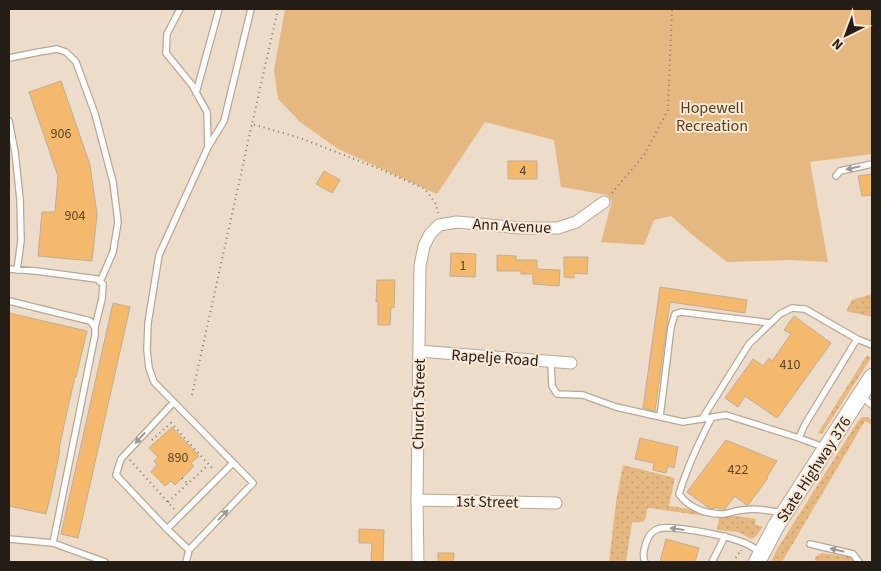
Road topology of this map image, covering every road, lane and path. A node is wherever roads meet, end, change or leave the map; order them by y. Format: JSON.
{"nodes":[{"id":1,"x":180,"y":9,"type":"edge"},
{"id":2,"x":219,"y":9,"type":"edge"},
{"id":3,"x":251,"y":9,"type":"edge"},
{"id":4,"x":278,"y":9,"type":"edge"},
{"id":5,"x":672,"y":9,"type":"edge"},
{"id":6,"x":9,"y":58,"type":"edge"},
{"id":7,"x":196,"y":93,"type":"junction"},
{"id":8,"x":9,"y":122,"type":"edge"},
{"id":9,"x":252,"y":124,"type":"junction"},
{"id":10,"x":208,"y":146,"type":"junction"},
{"id":11,"x":872,"y":164,"type":"edge"},
{"id":12,"x":836,"y":176,"type":"dead end"},
{"id":13,"x":604,"y":202,"type":"joint"},
{"id":14,"x":439,"y":225,"type":"junction"},
{"id":15,"x":9,"y":269,"type":"edge"},
{"id":16,"x":17,"y":270,"type":"junction"},
{"id":17,"x":100,"y":282,"type":"junction"},
{"id":18,"x":9,"y":301,"type":"edge"},
{"id":19,"x":771,"y":323,"type":"junction"},
{"id":20,"x":95,"y":327,"type":"junction"},
{"id":21,"x":857,"y":339,"type":"junction"},
{"id":22,"x":872,"y":345,"type":"edge"},
{"id":23,"x":419,"y":352,"type":"junction"},
{"id":24,"x":551,"y":361,"type":"junction"},
{"id":25,"x":571,"y":363,"type":"dead end"},
{"id":26,"x":872,"y":377,"type":"edge"},
{"id":27,"x":192,"y":395,"type":"dead end"},
{"id":28,"x":866,"y":401,"type":"edge"},
{"id":29,"x":173,"y":403,"type":"junction"},
{"id":30,"x":712,"y":417,"type":"junction"},
{"id":31,"x":660,"y":418,"type":"junction"},
{"id":32,"x":702,"y":419,"type":"junction"},
{"id":33,"x":799,"y":438,"type":"junction"},
{"id":34,"x":150,"y":442,"type":"dead end"},
{"id":35,"x":825,"y":450,"type":"junction"},
{"id":36,"x":130,"y":460,"type":"dead end"},
{"id":37,"x":233,"y":463,"type":"junction"},
{"id":38,"x":208,"y":465,"type":"junction"},
{"id":39,"x":214,"y":471,"type":"dead end"},
{"id":40,"x":182,"y":478,"type":"dead end"},
{"id":41,"x":188,"y":484,"type":"junction"},
{"id":42,"x":417,"y":500,"type":"junction"},
{"id":43,"x":168,"y":502,"type":"junction"},
{"id":44,"x":556,"y":503,"type":"dead end"},
{"id":45,"x":173,"y":508,"type":"dead end"},
{"id":46,"x":784,"y":514,"type":"junction"},
{"id":47,"x":167,"y":529,"type":"junction"},
{"id":48,"x":725,"y":536,"type":"junction"},
{"id":49,"x":9,"y":539,"type":"edge"},
{"id":50,"x":53,"y":543,"type":"junction"},
{"id":51,"x":810,"y":544,"type":"dead end"},
{"id":52,"x":189,"y":550,"type":"junction"},
{"id":53,"x":755,"y":557,"type":"edge"},
{"id":54,"x":104,"y":562,"type":"edge"},
{"id":55,"x":186,"y":562,"type":"edge"},
{"id":56,"x":418,"y":562,"type":"edge"},
{"id":57,"x":644,"y":562,"type":"edge"},
{"id":58,"x":712,"y":562,"type":"edge"},
{"id":59,"x":733,"y":562,"type":"edge"},
{"id":60,"x":859,"y":562,"type":"edge"}],
"edges":[{"from":1,"to":7,"type":"lane"},
{"from":2,"to":7,"type":"lane"},
{"from":3,"to":10,"type":"lane"},
{"from":4,"to":9,"type":"path"},
{"from":5,"to":13,"type":"path"},
{"from":6,"to":17,"type":"lane"},
{"from":7,"to":10,"type":"lane"},
{"from":8,"to":16,"type":"lane"},
{"from":9,"to":14,"type":"path"},
{"from":9,"to":27,"type":"path"},
{"from":10,"to":29,"type":"lane"},
{"from":11,"to":12,"type":"lane","one_way":true},
{"from":13,"to":14,"type":"street","name":"Ann Avenue"},
{"from":14,"to":23,"type":"street","name":"Church Street"},
{"from":15,"to":16,"type":"lane"},
{"from":16,"to":17,"type":"lane"},
{"from":17,"to":20,"type":"lane"},
{"from":18,"to":20,"type":"lane"},
{"from":19,"to":21,"type":"lane"},
{"from":19,"to":31,"type":"lane"},
{"from":19,"to":32,"type":"lane"},
{"from":20,"to":50,"type":"lane"},
{"from":21,"to":22,"type":"lane"},
{"from":21,"to":33,"type":"lane"},
{"from":23,"to":24,"type":"street","name":"Rapelje Road"},
{"from":23,"to":42,"type":"street","name":"Church Street"},
{"from":24,"to":25,"type":"street","name":"Rapelje Road"},
{"from":24,"to":31,"type":"lane"},
{"from":26,"to":28,"type":"main road","name":"State Highway 376"},
{"from":28,"to":35,"type":"main road","name":"State Highway 376"},
{"from":29,"to":37,"type":"lane"},
{"from":29,"to":47,"type":"lane","one_way":true},
{"from":30,"to":32,"type":"lane"},
{"from":30,"to":33,"type":"lane"},
{"from":30,"to":46,"type":"lane"},
{"from":31,"to":32,"type":"lane"},
{"from":33,"to":35,"type":"lane"},
{"from":34,"to":38,"type":"path"},
{"from":35,"to":46,"type":"main road","name":"State Highway 376"},
{"from":36,"to":43,"type":"path"},
{"from":37,"to":47,"type":"lane"},
{"from":52,"to":37,"type":"lane","one_way":true},
{"from":38,"to":39,"type":"path"},
{"from":38,"to":41,"type":"path"},
{"from":40,"to":41,"type":"path"},
{"from":41,"to":43,"type":"path"},
{"from":42,"to":44,"type":"street","name":"1st Street"},
{"from":42,"to":56,"type":"street","name":"Church Street"},
{"from":43,"to":45,"type":"path"},
{"from":46,"to":53,"type":"main road","name":"State Highway 376"},
{"from":47,"to":52,"type":"lane"},
{"from":48,"to":53,"type":"lane"},
{"from":48,"to":57,"type":"lane","one_way":true},
{"from":48,"to":58,"type":"lane"},
{"from":49,"to":50,"type":"lane"},
{"from":50,"to":54,"type":"lane"},
{"from":60,"to":51,"type":"lane","one_way":true},
{"from":52,"to":55,"type":"lane"},
{"from":53,"to":59,"type":"path"}]}
